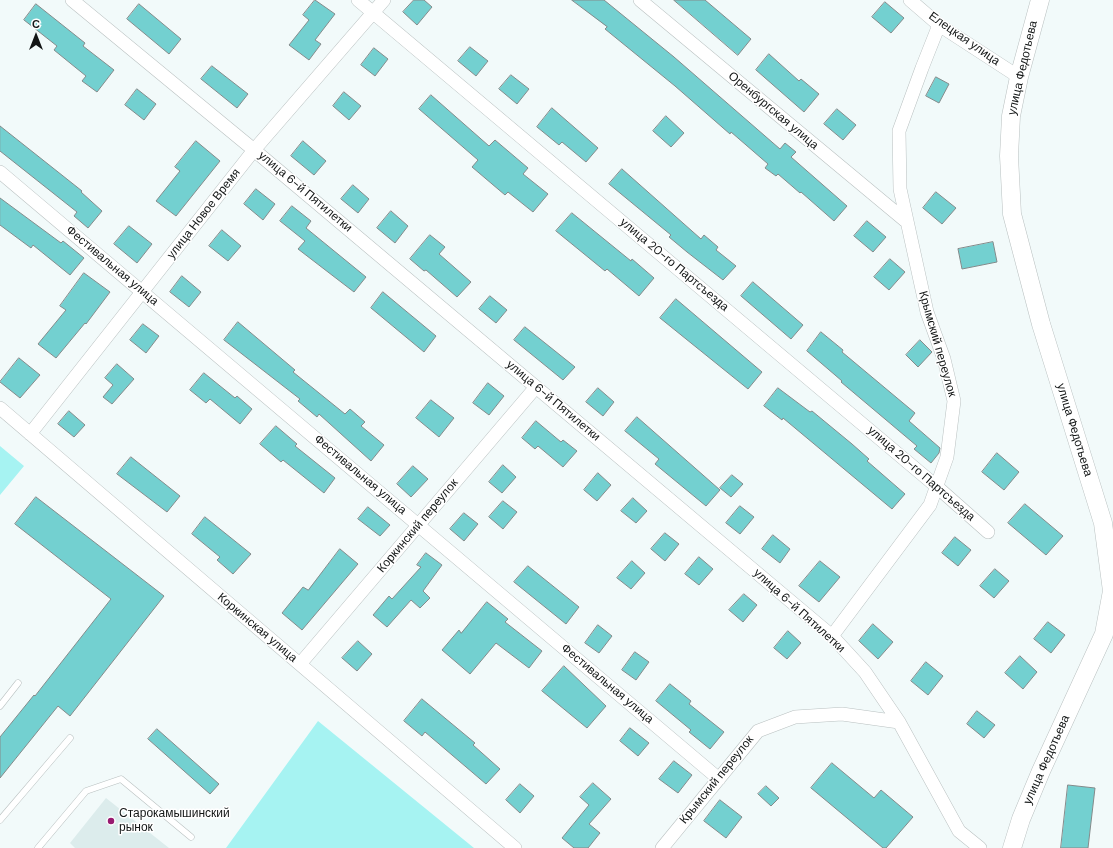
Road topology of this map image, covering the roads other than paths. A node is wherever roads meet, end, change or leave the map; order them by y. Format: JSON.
{"nodes":[{"id":1,"x":72,"y":0,"type":"edge"},
{"id":2,"x":358,"y":0,"type":"edge"},
{"id":3,"x":384,"y":0,"type":"edge"},
{"id":4,"x":640,"y":0,"type":"edge"},
{"id":5,"x":910,"y":0,"type":"edge"},
{"id":6,"x":1040,"y":0,"type":"edge"},
{"id":7,"x":373,"y":13,"type":"junction"},
{"id":8,"x":939,"y":25,"type":"junction"},
{"id":9,"x":1019,"y":77,"type":"junction"},
{"id":10,"x":254,"y":150,"type":"junction"},
{"id":11,"x":0,"y":172,"type":"edge"},
{"id":12,"x":907,"y":222,"type":"junction"},
{"id":13,"x":143,"y":292,"type":"junction"},
{"id":14,"x":536,"y":387,"type":"junction"},
{"id":15,"x":0,"y":408,"type":"edge"},
{"id":16,"x":30,"y":434,"type":"junction"},
{"id":17,"x":936,"y":486,"type":"junction"},
{"id":18,"x":419,"y":525,"type":"junction"},
{"id":19,"x":988,"y":532,"type":"dead end"},
{"id":20,"x":832,"y":636,"type":"junction"},
{"id":21,"x":300,"y":664,"type":"junction"},
{"id":22,"x":18,"y":683,"type":"dead end"},
{"id":23,"x":0,"y":706,"type":"edge"},
{"id":24,"x":899,"y":722,"type":"junction"},
{"id":25,"x":70,"y":738,"type":"dead end"},
{"id":26,"x":719,"y":779,"type":"junction"},
{"id":27,"x":0,"y":820,"type":"edge"},
{"id":28,"x":191,"y":837,"type":"dead end"},
{"id":29,"x":38,"y":848,"type":"edge"},
{"id":30,"x":515,"y":848,"type":"edge"},
{"id":31,"x":662,"y":848,"type":"edge"},
{"id":32,"x":980,"y":848,"type":"edge"},
{"id":33,"x":1012,"y":848,"type":"edge"}],
"edges":[{"from":1,"to":10,"type":"street","name":"улица 6-й Пятилетки"},
{"from":2,"to":7,"type":"street","name":"улица 20-го Партсъезда"},
{"from":3,"to":7,"type":"street","name":"улица Новое Время"},
{"from":4,"to":12,"type":"street","name":"Оренбургская улица"},
{"from":5,"to":8,"type":"street","name":"Елецкая улица"},
{"from":6,"to":9,"type":"main road","name":"улица Федотьева"},
{"from":7,"to":10,"type":"street","name":"улица Новое Время"},
{"from":7,"to":17,"type":"street","name":"улица 20-го Партсъезда"},
{"from":8,"to":9,"type":"street","name":"Елецкая улица"},
{"from":8,"to":12,"type":"street","name":"Крымский переулок"},
{"from":9,"to":33,"type":"main road","name":"улица Федотьева"},
{"from":10,"to":13,"type":"street","name":"улица Новое Время"},
{"from":10,"to":14,"type":"street","name":"улица 6-й Пятилетки"},
{"from":11,"to":13,"type":"street","name":"Фестивальная улица"},
{"from":12,"to":17,"type":"street","name":"Крымский переулок"},
{"from":13,"to":16,"type":"street","name":"улица Новое Время"},
{"from":13,"to":18,"type":"street","name":"Фестивальная улица"},
{"from":14,"to":18,"type":"street","name":"Коркинский переулок"},
{"from":14,"to":20,"type":"street","name":"улица 6-й Пятилетки"},
{"from":15,"to":16,"type":"street","name":"Коркинская улица"},
{"from":16,"to":21,"type":"street","name":"Коркинская улица"},
{"from":17,"to":19,"type":"street","name":"улица 20-го Партсъезда"},
{"from":17,"to":20,"type":"street","name":"Крымский переулок"},
{"from":18,"to":21,"type":"street","name":"Коркинский переулок"},
{"from":18,"to":26,"type":"street","name":"Фестивальная улица"},
{"from":20,"to":24,"type":"street","name":"улица 6-й Пятилетки"},
{"from":21,"to":30,"type":"street","name":"Коркинская улица"},
{"from":22,"to":23,"type":"lane"},
{"from":24,"to":26,"type":"street","name":"Крымский переулок"},
{"from":24,"to":32,"type":"street","name":"улица 6-й Пятилетки"},
{"from":25,"to":27,"type":"lane"},
{"from":26,"to":31,"type":"street","name":"Крымский переулок"},
{"from":28,"to":29,"type":"lane"}]}
